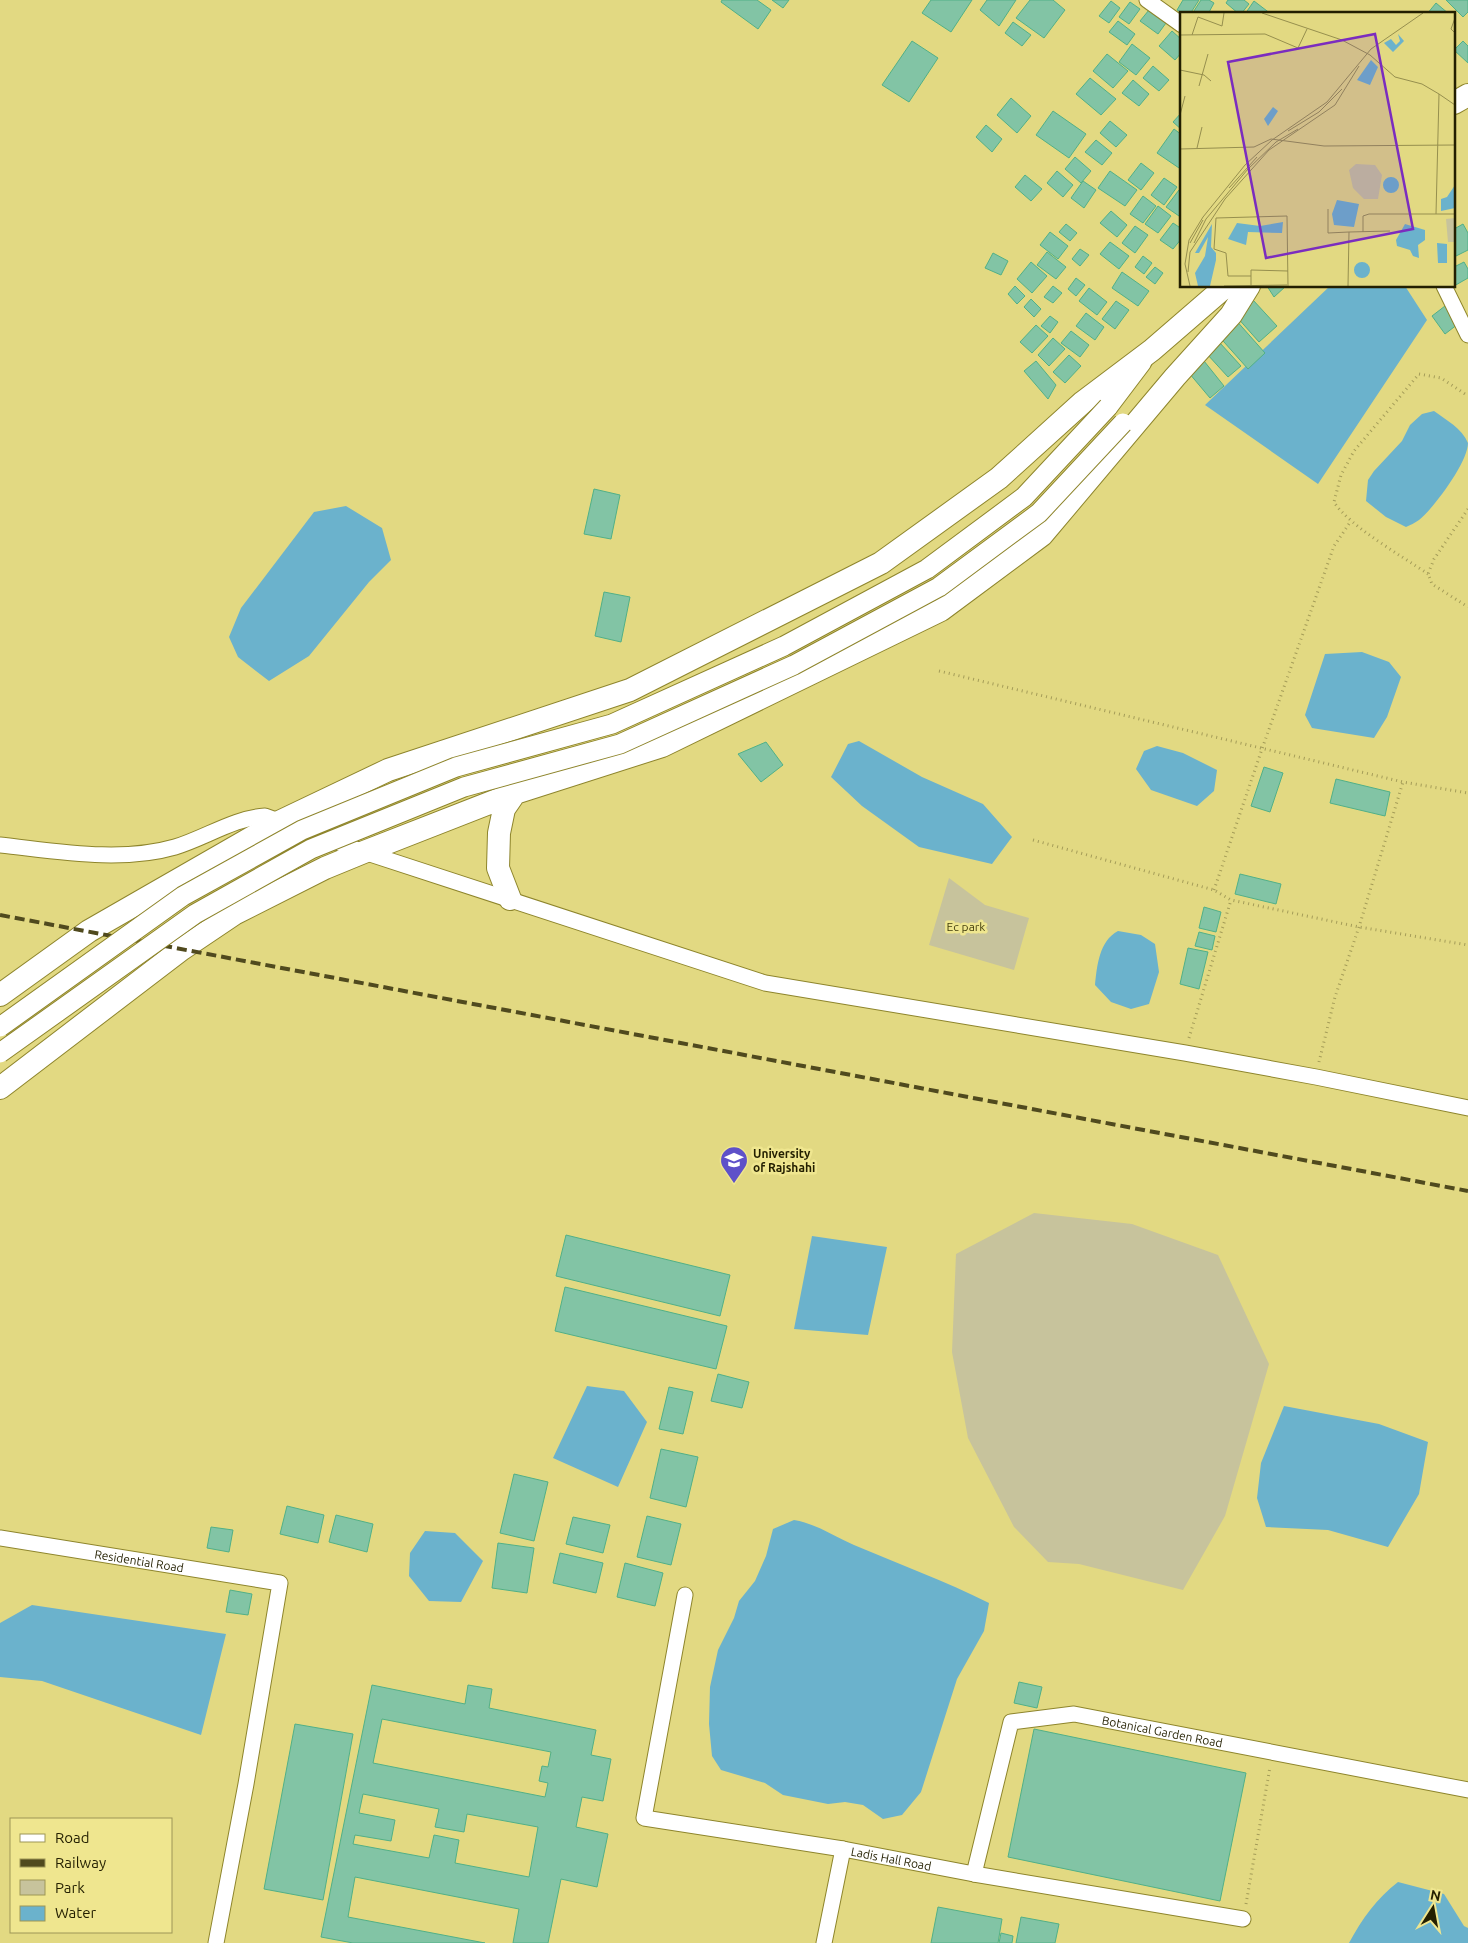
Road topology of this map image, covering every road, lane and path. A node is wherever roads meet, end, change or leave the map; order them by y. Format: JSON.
{"nodes":[{"id":1,"x":1147,"y":0,"type":"edge"},
{"id":2,"x":1180,"y":24,"type":"edge"},
{"id":3,"x":1468,"y":95,"type":"edge"},
{"id":4,"x":1456,"y":101,"type":"edge"},
{"id":5,"x":1224,"y":288,"type":"edge"},
{"id":6,"x":1248,"y":288,"type":"edge"},
{"id":7,"x":1445,"y":288,"type":"edge"},
{"id":8,"x":1468,"y":335,"type":"edge"},
{"id":9,"x":1152,"y":350,"type":"junction"},
{"id":10,"x":1174,"y":377,"type":"junction"},
{"id":11,"x":1468,"y":396,"type":"edge"},
{"id":12,"x":1468,"y":510,"type":"edge"},
{"id":13,"x":1351,"y":521,"type":"junction"},
{"id":14,"x":1428,"y":574,"type":"junction"},
{"id":15,"x":1468,"y":607,"type":"edge"},
{"id":16,"x":940,"y":671,"type":"dead end"},
{"id":17,"x":1262,"y":749,"type":"junction"},
{"id":18,"x":1403,"y":782,"type":"junction"},
{"id":19,"x":1468,"y":793,"type":"edge"},
{"id":20,"x":515,"y":794,"type":"junction"},
{"id":21,"x":279,"y":822,"type":"junction"},
{"id":22,"x":1033,"y":840,"type":"dead end"},
{"id":23,"x":0,"y":845,"type":"edge"},
{"id":24,"x":364,"y":852,"type":"junction"},
{"id":25,"x":1214,"y":890,"type":"junction"},
{"id":26,"x":510,"y":899,"type":"junction"},
{"id":27,"x":1231,"y":900,"type":"junction"},
{"id":28,"x":1359,"y":927,"type":"junction"},
{"id":29,"x":1468,"y":945,"type":"edge"},
{"id":30,"x":0,"y":995,"type":"edge"},
{"id":31,"x":0,"y":1027,"type":"edge"},
{"id":32,"x":1185,"y":1053,"type":"junction"},
{"id":33,"x":0,"y":1054,"type":"edge"},
{"id":34,"x":1316,"y":1077,"type":"junction"},
{"id":35,"x":0,"y":1088,"type":"edge"},
{"id":36,"x":1468,"y":1108,"type":"edge"},
{"id":37,"x":0,"y":1538,"type":"edge"},
{"id":38,"x":685,"y":1596,"type":"dead end"},
{"id":39,"x":1271,"y":1764,"type":"dead end"},
{"id":40,"x":1468,"y":1790,"type":"edge"},
{"id":41,"x":843,"y":1849,"type":"junction"},
{"id":42,"x":974,"y":1874,"type":"junction"},
{"id":43,"x":1243,"y":1919,"type":"joint"},
{"id":44,"x":216,"y":1943,"type":"edge"},
{"id":45,"x":824,"y":1943,"type":"edge"}],
"edges":[{"from":1,"to":2,"type":"street"},
{"from":3,"to":4,"type":"main road"},
{"from":5,"to":9,"type":"main road"},
{"from":6,"to":10,"type":"main road"},
{"from":7,"to":8,"type":"street"},
{"from":9,"to":21,"type":"main road"},
{"from":9,"to":31,"type":"street","bridge":true},
{"from":10,"to":20,"type":"main road"},
{"from":10,"to":33,"type":"street","bridge":true},
{"from":11,"to":13,"type":"path"},
{"from":12,"to":14,"type":"path"},
{"from":13,"to":14,"type":"path"},
{"from":13,"to":17,"type":"path"},
{"from":14,"to":15,"type":"path"},
{"from":16,"to":17,"type":"path"},
{"from":17,"to":18,"type":"path"},
{"from":17,"to":25,"type":"path"},
{"from":18,"to":19,"type":"path"},
{"from":18,"to":28,"type":"path"},
{"from":20,"to":24,"type":"main road"},
{"from":20,"to":26,"type":"main road"},
{"from":21,"to":23,"type":"street"},
{"from":21,"to":24,"type":"street"},
{"from":21,"to":30,"type":"main road"},
{"from":22,"to":25,"type":"path"},
{"from":24,"to":26,"type":"street"},
{"from":24,"to":35,"type":"main road"},
{"from":25,"to":27,"type":"path"},
{"from":26,"to":32,"type":"street"},
{"from":27,"to":28,"type":"path"},
{"from":27,"to":32,"type":"path"},
{"from":28,"to":29,"type":"path"},
{"from":28,"to":34,"type":"path"},
{"from":32,"to":34,"type":"street"},
{"from":34,"to":36,"type":"street"},
{"from":37,"to":44,"type":"street","name":"Residential Road"},
{"from":38,"to":41,"type":"street"},
{"from":39,"to":43,"type":"path"},
{"from":40,"to":42,"type":"street","name":"Botanical Garden Road"},
{"from":41,"to":42,"type":"street","name":"Ladis Hall Road"},
{"from":41,"to":45,"type":"street","name":"Ladis Hall Road"},
{"from":42,"to":43,"type":"street","name":"Ladis Hall Road"}]}
